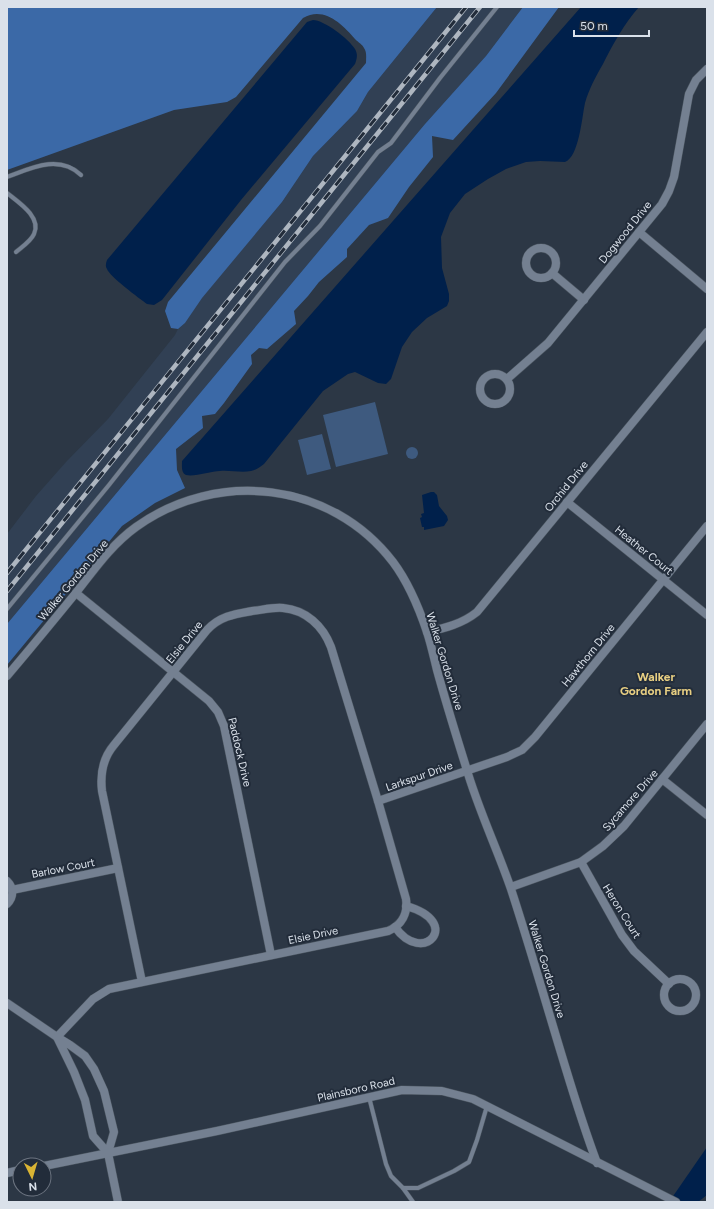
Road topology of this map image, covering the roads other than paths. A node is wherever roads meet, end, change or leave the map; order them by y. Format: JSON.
{"nodes":[{"id":1,"x":497,"y":7,"type":"edge"},
{"id":2,"x":707,"y":69,"type":"edge"},
{"id":3,"x":81,"y":175,"type":"dead end"},
{"id":4,"x":7,"y":177,"type":"edge"},
{"id":5,"x":7,"y":193,"type":"edge"},
{"id":6,"x":639,"y":232,"type":"junction"},
{"id":7,"x":16,"y":252,"type":"dead end"},
{"id":8,"x":552,"y":273,"type":"dead end"},
{"id":9,"x":707,"y":289,"type":"edge"},
{"id":10,"x":584,"y":300,"type":"junction"},
{"id":11,"x":707,"y":332,"type":"edge"},
{"id":12,"x":507,"y":380,"type":"dead end"},
{"id":13,"x":568,"y":502,"type":"junction"},
{"id":14,"x":707,"y":526,"type":"edge"},
{"id":15,"x":663,"y":579,"type":"junction"},
{"id":16,"x":76,"y":593,"type":"junction"},
{"id":17,"x":7,"y":609,"type":"edge"},
{"id":18,"x":707,"y":615,"type":"edge"},
{"id":19,"x":427,"y":632,"type":"junction"},
{"id":20,"x":174,"y":672,"type":"junction"},
{"id":21,"x":7,"y":676,"type":"edge"},
{"id":22,"x":707,"y":724,"type":"edge"},
{"id":23,"x":467,"y":771,"type":"junction"},
{"id":24,"x":662,"y":780,"type":"junction"},
{"id":25,"x":378,"y":801,"type":"junction"},
{"id":26,"x":707,"y":815,"type":"edge"},
{"id":27,"x":581,"y":862,"type":"junction"},
{"id":28,"x":118,"y":868,"type":"junction"},
{"id":29,"x":7,"y":881,"type":"edge"},
{"id":30,"x":511,"y":887,"type":"junction"},
{"id":31,"x":12,"y":890,"type":"junction"},
{"id":32,"x":7,"y":904,"type":"edge"},
{"id":33,"x":406,"y":906,"type":"junction"},
{"id":34,"x":395,"y":927,"type":"junction"},
{"id":35,"x":271,"y":955,"type":"junction"},
{"id":36,"x":142,"y":982,"type":"junction"},
{"id":37,"x":669,"y":984,"type":"dead end"},
{"id":38,"x":7,"y":1003,"type":"edge"},
{"id":39,"x":57,"y":1037,"type":"junction"},
{"id":40,"x":369,"y":1096,"type":"junction"},
{"id":41,"x":487,"y":1105,"type":"junction"},
{"id":42,"x":108,"y":1153,"type":"junction"},
{"id":43,"x":597,"y":1163,"type":"junction"},
{"id":44,"x":52,"y":1164,"type":"edge"},
{"id":45,"x":403,"y":1188,"type":"junction"},
{"id":46,"x":673,"y":1200,"type":"edge"},
{"id":47,"x":118,"y":1202,"type":"edge"},
{"id":48,"x":413,"y":1202,"type":"edge"}],
"edges":[{"from":1,"to":17,"type":"lane"},
{"from":2,"to":6,"type":"street","name":"Dogwood Drive"},
{"from":3,"to":4,"type":"lane"},
{"from":5,"to":7,"type":"lane"},
{"from":6,"to":9,"type":"street"},
{"from":6,"to":10,"type":"street","name":"Dogwood Drive"},
{"from":8,"to":10,"type":"street"},
{"from":10,"to":12,"type":"street","name":"Dogwood Drive"},
{"from":11,"to":13,"type":"street","name":"Orchid Drive"},
{"from":13,"to":15,"type":"street","name":"Heather Court"},
{"from":13,"to":19,"type":"street","name":"Orchid Drive"},
{"from":14,"to":15,"type":"street","name":"Hawthorn Drive"},
{"from":15,"to":18,"type":"street","name":"Heather Court"},
{"from":15,"to":23,"type":"street","name":"Hawthorn Drive"},
{"from":16,"to":19,"type":"street","name":"Walker Gordon Drive"},
{"from":16,"to":20,"type":"street","name":"Paddock Drive"},
{"from":16,"to":21,"type":"street","name":"Walker Gordon Drive"},
{"from":19,"to":23,"type":"street","name":"Walker Gordon Drive"},
{"from":20,"to":25,"type":"street","name":"Elsie Drive"},
{"from":20,"to":28,"type":"street","name":"Elsie Drive"},
{"from":20,"to":35,"type":"street","name":"Paddock Drive"},
{"from":22,"to":24,"type":"street","name":"Sycamore Drive"},
{"from":23,"to":25,"type":"street","name":"Larkspur Drive"},
{"from":23,"to":30,"type":"street","name":"Walker Gordon Drive"},
{"from":24,"to":26,"type":"street"},
{"from":24,"to":27,"type":"street","name":"Sycamore Drive"},
{"from":25,"to":33,"type":"street","name":"Elsie Drive"},
{"from":27,"to":30,"type":"street","name":"Sycamore Drive"},
{"from":27,"to":37,"type":"street","name":"Heron Court"},
{"from":28,"to":31,"type":"street","name":"Barlow Court"},
{"from":28,"to":36,"type":"street","name":"Elsie Drive"},
{"from":29,"to":31,"type":"street"},
{"from":30,"to":43,"type":"street","name":"Walker Gordon Drive"},
{"from":31,"to":32,"type":"street"},
{"from":33,"to":34,"type":"street"},
{"from":33,"to":34,"type":"street"},
{"from":34,"to":35,"type":"street","name":"Elsie Drive"},
{"from":35,"to":36,"type":"street","name":"Elsie Drive"},
{"from":36,"to":39,"type":"street","name":"Elsie Drive"},
{"from":38,"to":39,"type":"street"},
{"from":39,"to":42,"type":"street"},
{"from":39,"to":42,"type":"street"},
{"from":40,"to":41,"type":"street","name":"Plainsboro Road"},
{"from":40,"to":42,"type":"street","name":"Plainsboro Road"},
{"from":40,"to":45,"type":"lane"},
{"from":41,"to":43,"type":"street","name":"Plainsboro Road"},
{"from":41,"to":45,"type":"lane"},
{"from":42,"to":44,"type":"street","name":"Plainsboro Road"},
{"from":42,"to":47,"type":"street"},
{"from":43,"to":46,"type":"street","name":"Plainsboro Road"},
{"from":45,"to":48,"type":"lane"}]}
